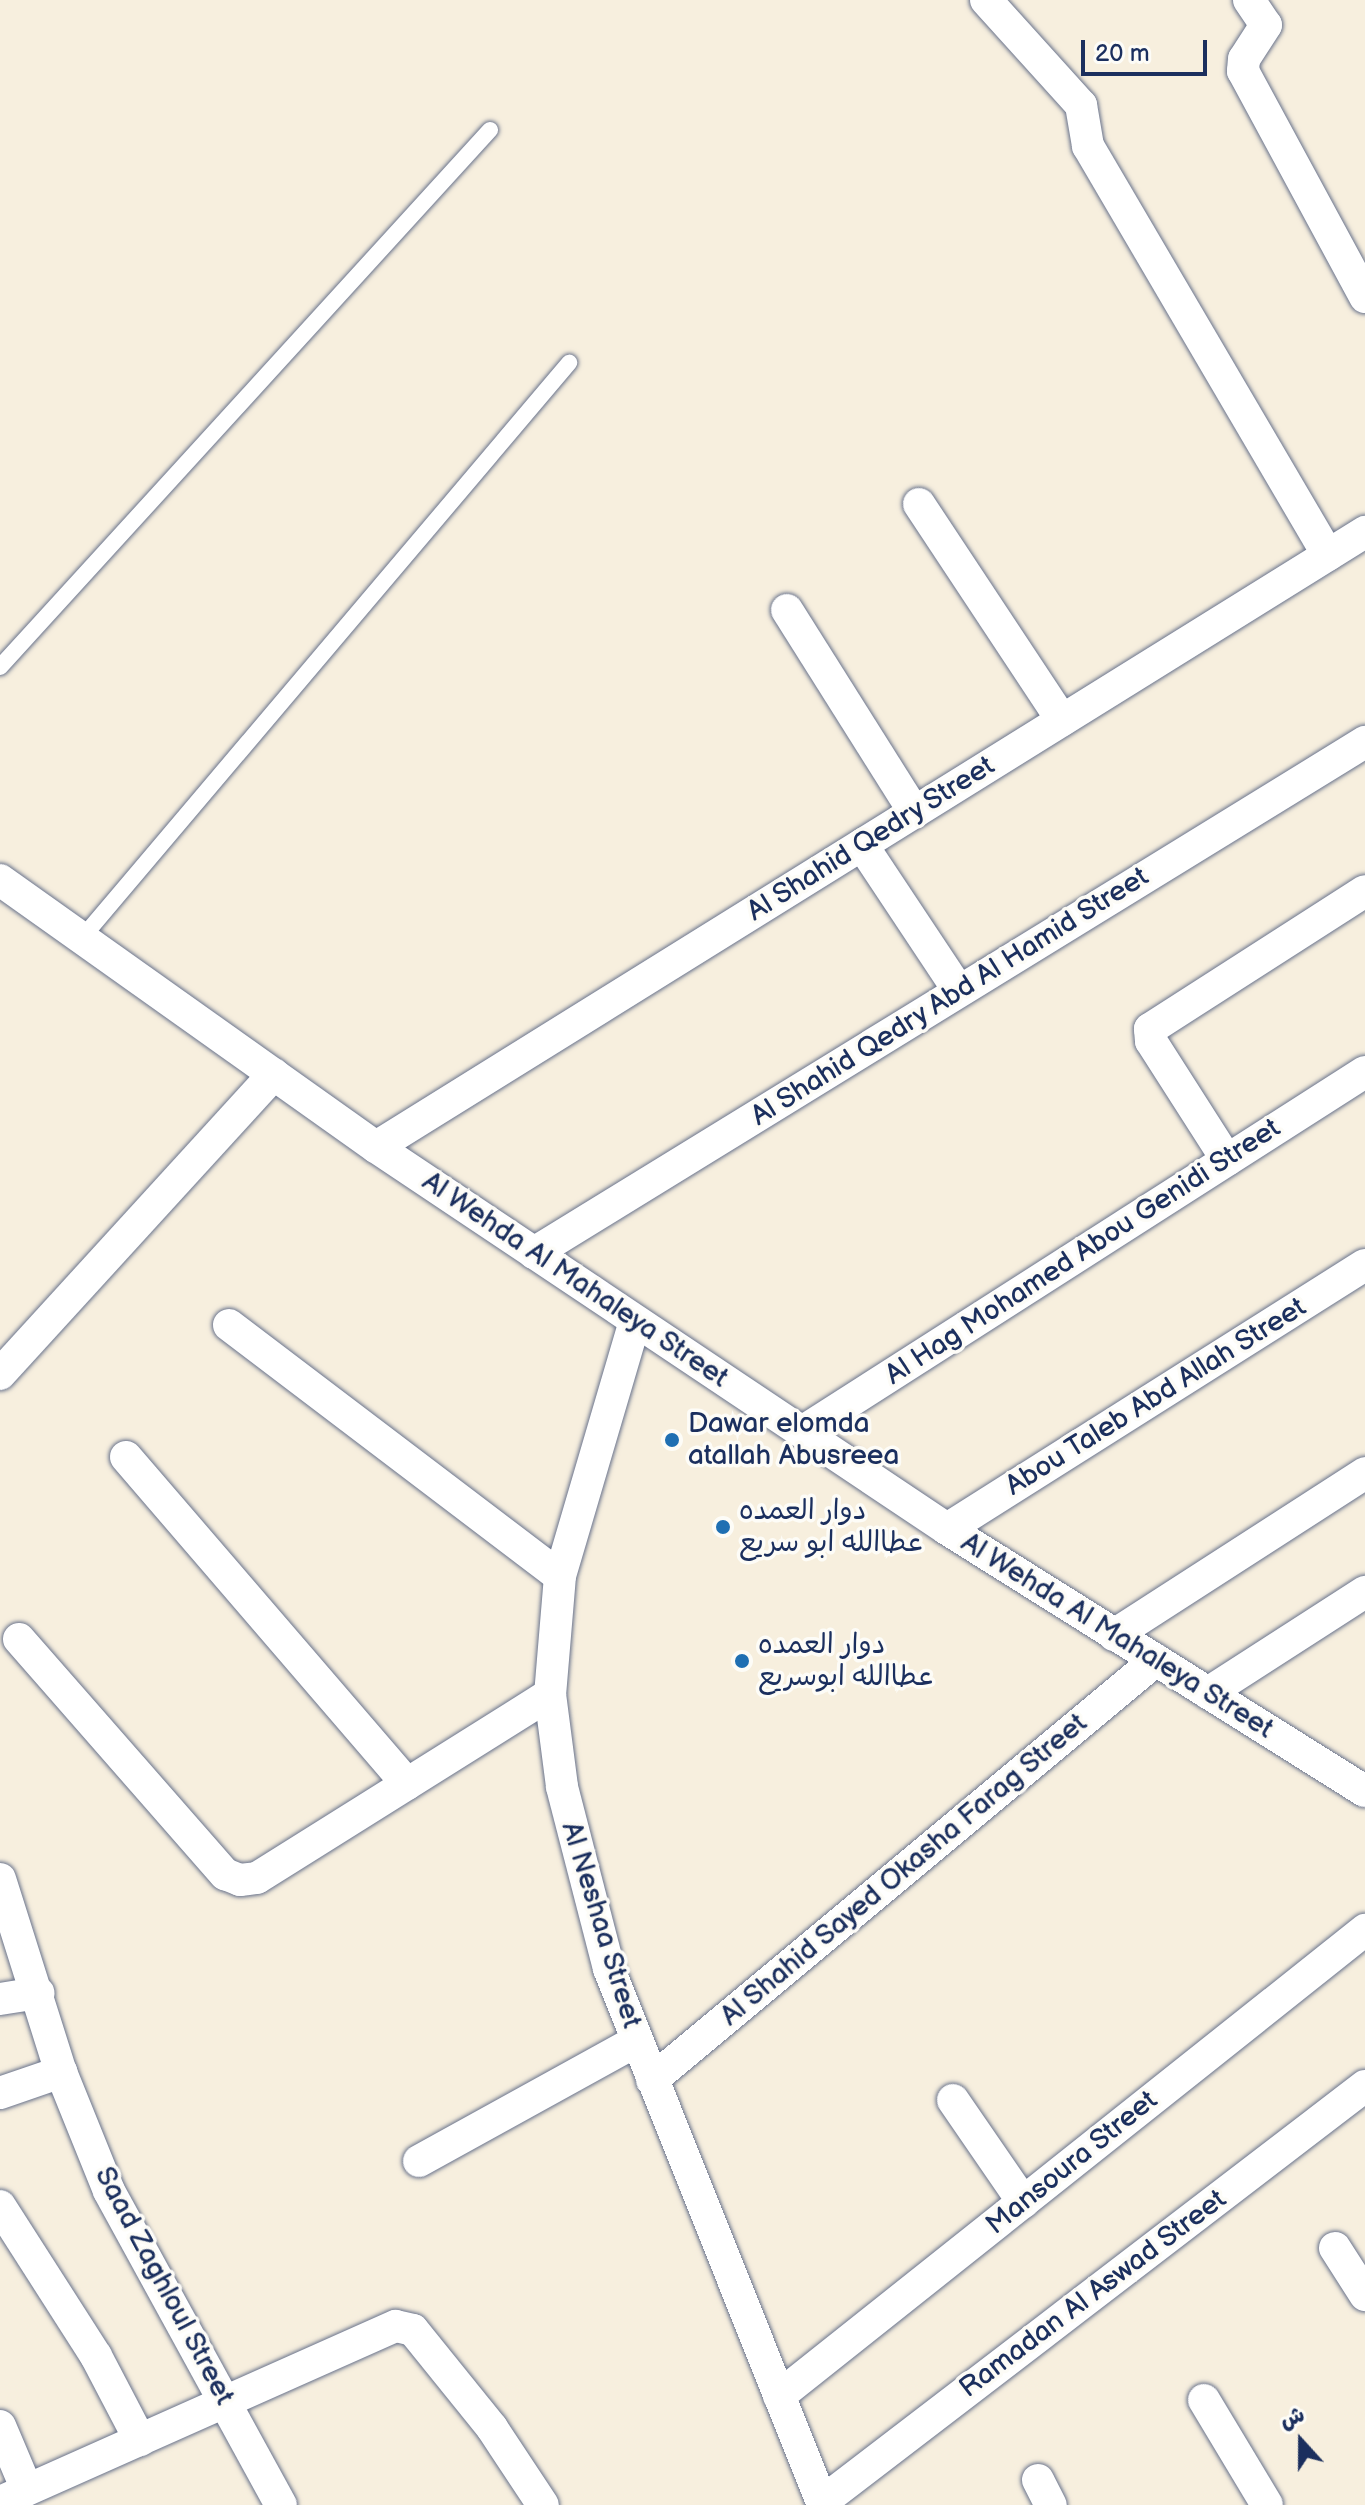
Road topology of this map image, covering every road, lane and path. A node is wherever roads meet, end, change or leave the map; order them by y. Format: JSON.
{"nodes":[{"id":1,"x":986,"y":0,"type":"edge"},
{"id":2,"x":1249,"y":0,"type":"edge"},
{"id":3,"x":490,"y":130,"type":"dead end"},
{"id":4,"x":1365,"y":297,"type":"edge"},
{"id":5,"x":569,"y":363,"type":"dead end"},
{"id":6,"x":919,"y":504,"type":"dead end"},
{"id":7,"x":1365,"y":532,"type":"edge"},
{"id":8,"x":1328,"y":555,"type":"junction"},
{"id":9,"x":787,"y":610,"type":"dead end"},
{"id":10,"x":0,"y":667,"type":"edge"},
{"id":11,"x":1062,"y":720,"type":"junction"},
{"id":12,"x":1365,"y":742,"type":"edge"},
{"id":13,"x":914,"y":812,"type":"junction"},
{"id":14,"x":862,"y":845,"type":"junction"},
{"id":15,"x":0,"y":880,"type":"edge"},
{"id":16,"x":1365,"y":891,"type":"edge"},
{"id":17,"x":82,"y":938,"type":"junction"},
{"id":18,"x":959,"y":991,"type":"junction"},
{"id":19,"x":1365,"y":1072,"type":"edge"},
{"id":20,"x":274,"y":1074,"type":"junction"},
{"id":21,"x":376,"y":1147,"type":"junction"},
{"id":22,"x":1227,"y":1160,"type":"junction"},
{"id":23,"x":534,"y":1253,"type":"junction"},
{"id":24,"x":1365,"y":1265,"type":"edge"},
{"id":25,"x":635,"y":1321,"type":"junction"},
{"id":26,"x":229,"y":1325,"type":"dead end"},
{"id":27,"x":0,"y":1374,"type":"edge"},
{"id":28,"x":802,"y":1432,"type":"junction"},
{"id":29,"x":126,"y":1457,"type":"dead end"},
{"id":30,"x":1365,"y":1473,"type":"edge"},
{"id":31,"x":947,"y":1529,"type":"junction"},
{"id":32,"x":560,"y":1576,"type":"junction"},
{"id":33,"x":1365,"y":1592,"type":"edge"},
{"id":34,"x":1114,"y":1635,"type":"junction"},
{"id":35,"x":19,"y":1639,"type":"dead end"},
{"id":36,"x":1156,"y":1660,"type":"junction"},
{"id":37,"x":1208,"y":1693,"type":"junction"},
{"id":38,"x":550,"y":1694,"type":"junction"},
{"id":39,"x":407,"y":1784,"type":"junction"},
{"id":40,"x":1365,"y":1791,"type":"edge"},
{"id":41,"x":0,"y":1879,"type":"edge"},
{"id":42,"x":1365,"y":1930,"type":"edge"},
{"id":43,"x":39,"y":1993,"type":"junction"},
{"id":44,"x":0,"y":1999,"type":"edge"},
{"id":45,"x":636,"y":2041,"type":"junction"},
{"id":46,"x":61,"y":2072,"type":"junction"},
{"id":47,"x":652,"y":2080,"type":"junction"},
{"id":48,"x":1365,"y":2086,"type":"edge"},
{"id":49,"x":0,"y":2093,"type":"edge"},
{"id":50,"x":953,"y":2100,"type":"dead end"},
{"id":51,"x":419,"y":2161,"type":"dead end"},
{"id":52,"x":1023,"y":2202,"type":"junction"},
{"id":53,"x":0,"y":2206,"type":"edge"},
{"id":54,"x":1335,"y":2248,"type":"dead end"},
{"id":55,"x":1365,"y":2295,"type":"edge"},
{"id":56,"x":779,"y":2396,"type":"junction"},
{"id":57,"x":1204,"y":2400,"type":"dead end"},
{"id":58,"x":226,"y":2402,"type":"junction"},
{"id":59,"x":0,"y":2426,"type":"edge"},
{"id":60,"x":140,"y":2440,"type":"junction"},
{"id":61,"x":14,"y":2496,"type":"edge"},
{"id":62,"x":814,"y":2500,"type":"edge"},
{"id":63,"x":281,"y":2505,"type":"edge"},
{"id":64,"x":543,"y":2505,"type":"edge"},
{"id":65,"x":1267,"y":2505,"type":"edge"}],
"edges":[{"from":1,"to":8,"type":"street"},
{"from":2,"to":4,"type":"street"},
{"from":3,"to":10,"type":"lane"},
{"from":5,"to":17,"type":"lane"},
{"from":6,"to":11,"type":"street"},
{"from":7,"to":8,"type":"street","name":"Al Shahid Qedry Street"},
{"from":8,"to":11,"type":"street","name":"Al Shahid Qedry Street"},
{"from":9,"to":13,"type":"street"},
{"from":11,"to":13,"type":"street","name":"Al Shahid Qedry Street"},
{"from":12,"to":18,"type":"street","name":"Al Shahid Qedry Abd Al Hamid Street"},
{"from":13,"to":14,"type":"street","name":"Al Shahid Qedry Street"},
{"from":14,"to":18,"type":"street"},
{"from":14,"to":21,"type":"street","name":"Al Shahid Qedry Street"},
{"from":15,"to":17,"type":"street","name":"Al Wehda Al Mahaleya Street"},
{"from":16,"to":22,"type":"street"},
{"from":17,"to":20,"type":"street","name":"Al Wehda Al Mahaleya Street"},
{"from":18,"to":23,"type":"street","name":"Al Shahid Qedry Abd Al Hamid Street"},
{"from":19,"to":22,"type":"street","name":"Al Hag Mohamed Abou Genidi Street"},
{"from":20,"to":21,"type":"street","name":"Al Wehda Al Mahaleya Street"},
{"from":20,"to":27,"type":"street"},
{"from":21,"to":23,"type":"street","name":"Al Wehda Al Mahaleya Street"},
{"from":22,"to":28,"type":"street","name":"Al Hag Mohamed Abou Genidi Street"},
{"from":23,"to":25,"type":"street","name":"Al Wehda Al Mahaleya Street"},
{"from":24,"to":31,"type":"street","name":"Abou Taleb Abd Allah Street"},
{"from":25,"to":28,"type":"street","name":"Al Wehda Al Mahaleya Street"},
{"from":25,"to":32,"type":"street","name":"Al Neshaa Street"},
{"from":26,"to":32,"type":"street"},
{"from":28,"to":31,"type":"street","name":"Al Wehda Al Mahaleya Street"},
{"from":29,"to":39,"type":"street"},
{"from":30,"to":34,"type":"street"},
{"from":31,"to":34,"type":"street","name":"Al Wehda Al Mahaleya Street"},
{"from":32,"to":38,"type":"street","name":"Al Neshaa Street"},
{"from":33,"to":37,"type":"street"},
{"from":34,"to":36,"type":"street","name":"Al Wehda Al Mahaleya Street"},
{"from":35,"to":39,"type":"street"},
{"from":36,"to":37,"type":"street","name":"Al Wehda Al Mahaleya Street"},
{"from":36,"to":47,"type":"street","name":"Al Shahid Sayed Okasha Farag Street"},
{"from":37,"to":40,"type":"street","name":"Al Wehda Al Mahaleya Street"},
{"from":38,"to":39,"type":"street"},
{"from":38,"to":45,"type":"street","name":"Al Neshaa Street"},
{"from":41,"to":43,"type":"street","name":"Saad Zaghloul Street"},
{"from":42,"to":52,"type":"street","name":"Mansoura Street"},
{"from":43,"to":44,"type":"street"},
{"from":43,"to":46,"type":"street","name":"Saad Zaghloul Street"},
{"from":45,"to":47,"type":"street","name":"Al Neshaa Street"},
{"from":45,"to":51,"type":"street"},
{"from":46,"to":49,"type":"street"},
{"from":46,"to":58,"type":"street","name":"Saad Zaghloul Street"},
{"from":47,"to":56,"type":"street","name":"Al Neshaa Street"},
{"from":48,"to":62,"type":"street","name":"Ramadan Al Aswad Street"},
{"from":50,"to":52,"type":"street"},
{"from":52,"to":56,"type":"street","name":"Mansoura Street"},
{"from":53,"to":60,"type":"street"},
{"from":54,"to":55,"type":"street"},
{"from":56,"to":62,"type":"street","name":"Al Neshaa Street"},
{"from":57,"to":65,"type":"street"},
{"from":58,"to":60,"type":"street"},
{"from":58,"to":63,"type":"street","name":"Saad Zaghloul Street"},
{"from":58,"to":64,"type":"street"},
{"from":59,"to":61,"type":"street"},
{"from":60,"to":61,"type":"street"}]}
